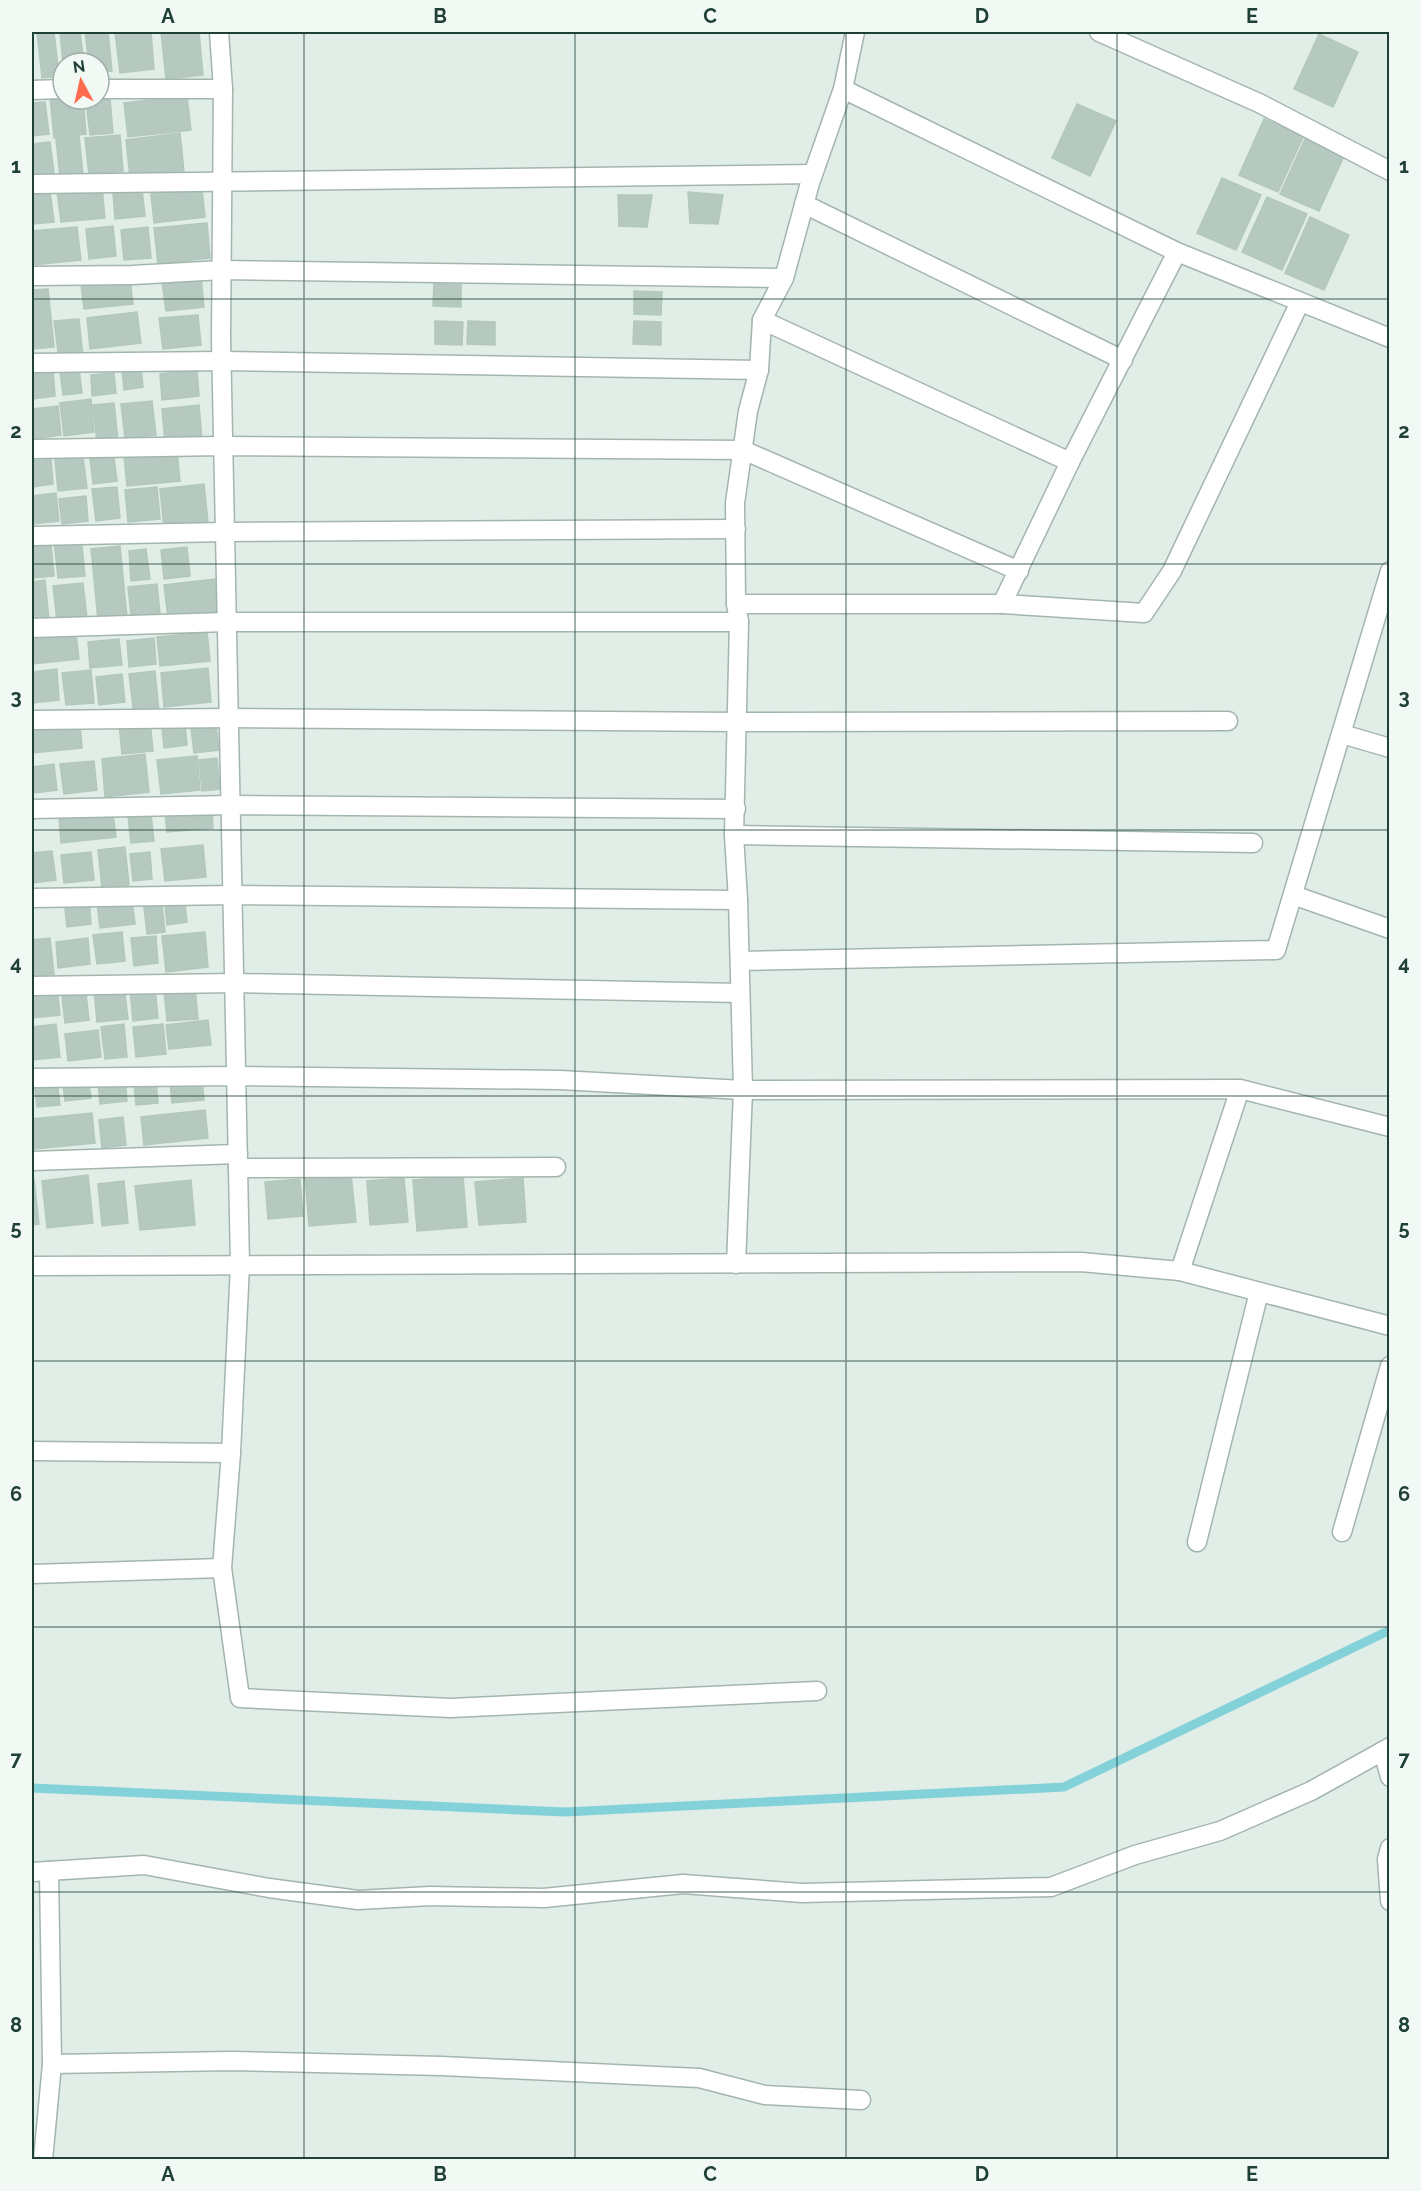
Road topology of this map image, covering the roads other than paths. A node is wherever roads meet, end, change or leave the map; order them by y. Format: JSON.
{"nodes":[{"id":1,"x":219,"y":32,"type":"edge"},
{"id":2,"x":855,"y":32,"type":"edge"},
{"id":3,"x":1099,"y":32,"type":"edge"},
{"id":4,"x":111,"y":89,"type":"edge"},
{"id":5,"x":223,"y":89,"type":"junction"},
{"id":6,"x":843,"y":89,"type":"junction"},
{"id":7,"x":32,"y":90,"type":"edge"},
{"id":8,"x":51,"y":90,"type":"edge"},
{"id":9,"x":1389,"y":171,"type":"edge"},
{"id":10,"x":813,"y":174,"type":"junction"},
{"id":11,"x":223,"y":181,"type":"junction"},
{"id":12,"x":32,"y":184,"type":"edge"},
{"id":13,"x":804,"y":204,"type":"junction"},
{"id":14,"x":1178,"y":252,"type":"junction"},
{"id":15,"x":222,"y":270,"type":"junction"},
{"id":16,"x":32,"y":276,"type":"edge"},
{"id":17,"x":784,"y":278,"type":"junction"},
{"id":18,"x":1300,"y":302,"type":"junction"},
{"id":19,"x":762,"y":320,"type":"junction"},
{"id":20,"x":1389,"y":338,"type":"edge"},
{"id":21,"x":1124,"y":360,"type":"junction"},
{"id":22,"x":222,"y":361,"type":"junction"},
{"id":23,"x":32,"y":363,"type":"edge"},
{"id":24,"x":759,"y":370,"type":"junction"},
{"id":25,"x":223,"y":446,"type":"junction"},
{"id":26,"x":32,"y":449,"type":"edge"},
{"id":27,"x":743,"y":450,"type":"junction"},
{"id":28,"x":1070,"y":462,"type":"junction"},
{"id":29,"x":736,"y":530,"type":"junction"},
{"id":30,"x":225,"y":532,"type":"junction"},
{"id":31,"x":32,"y":536,"type":"edge"},
{"id":32,"x":1019,"y":571,"type":"junction"},
{"id":33,"x":1389,"y":571,"type":"edge"},
{"id":34,"x":1002,"y":604,"type":"junction"},
{"id":35,"x":738,"y":613,"type":"junction"},
{"id":36,"x":227,"y":622,"type":"junction"},
{"id":37,"x":32,"y":628,"type":"edge"},
{"id":38,"x":229,"y":718,"type":"junction"},
{"id":39,"x":32,"y":720,"type":"edge"},
{"id":40,"x":1228,"y":721,"type":"dead end"},
{"id":41,"x":736,"y":722,"type":"junction"},
{"id":42,"x":1341,"y":734,"type":"junction"},
{"id":43,"x":1389,"y":748,"type":"edge"},
{"id":44,"x":231,"y":805,"type":"junction"},
{"id":45,"x":32,"y":809,"type":"edge"},
{"id":46,"x":736,"y":809,"type":"junction"},
{"id":47,"x":734,"y":835,"type":"junction"},
{"id":48,"x":1253,"y":843,"type":"dead end"},
{"id":49,"x":233,"y":895,"type":"junction"},
{"id":50,"x":1293,"y":895,"type":"junction"},
{"id":51,"x":32,"y":898,"type":"edge"},
{"id":52,"x":738,"y":900,"type":"junction"},
{"id":53,"x":1389,"y":929,"type":"edge"},
{"id":54,"x":740,"y":961,"type":"junction"},
{"id":55,"x":235,"y":983,"type":"junction"},
{"id":56,"x":32,"y":986,"type":"edge"},
{"id":57,"x":740,"y":993,"type":"junction"},
{"id":58,"x":236,"y":1076,"type":"junction"},
{"id":59,"x":32,"y":1078,"type":"edge"},
{"id":60,"x":1240,"y":1089,"type":"junction"},
{"id":61,"x":743,"y":1090,"type":"junction"},
{"id":62,"x":1389,"y":1127,"type":"edge"},
{"id":63,"x":32,"y":1161,"type":"edge"},
{"id":64,"x":238,"y":1161,"type":"junction"},
{"id":65,"x":556,"y":1167,"type":"dead end"},
{"id":66,"x":736,"y":1263,"type":"junction"},
{"id":67,"x":240,"y":1265,"type":"junction"},
{"id":68,"x":32,"y":1266,"type":"edge"},
{"id":69,"x":1180,"y":1271,"type":"junction"},
{"id":70,"x":1259,"y":1292,"type":"junction"},
{"id":71,"x":1389,"y":1326,"type":"edge"},
{"id":72,"x":1389,"y":1366,"type":"edge"},
{"id":73,"x":32,"y":1451,"type":"edge"},
{"id":74,"x":231,"y":1452,"type":"junction"},
{"id":75,"x":1342,"y":1532,"type":"dead end"},
{"id":76,"x":1197,"y":1542,"type":"dead end"},
{"id":77,"x":222,"y":1568,"type":"junction"},
{"id":78,"x":32,"y":1574,"type":"edge"},
{"id":79,"x":817,"y":1691,"type":"dead end"},
{"id":80,"x":1386,"y":1749,"type":"edge"},
{"id":81,"x":1389,"y":1777,"type":"edge"},
{"id":82,"x":1389,"y":1848,"type":"edge"},
{"id":83,"x":40,"y":1871,"type":"edge"},
{"id":84,"x":1389,"y":1901,"type":"edge"},
{"id":85,"x":52,"y":2064,"type":"junction"},
{"id":86,"x":861,"y":2100,"type":"dead end"},
{"id":87,"x":43,"y":2160,"type":"edge"}],
"edges":[{"from":1,"to":5,"type":"street"},
{"from":2,"to":6,"type":"street"},
{"from":3,"to":9,"type":"street"},
{"from":4,"to":5,"type":"street"},
{"from":5,"to":11,"type":"street"},
{"from":6,"to":10,"type":"street"},
{"from":6,"to":14,"type":"street"},
{"from":7,"to":8,"type":"street"},
{"from":10,"to":11,"type":"street"},
{"from":10,"to":13,"type":"street"},
{"from":11,"to":12,"type":"street"},
{"from":11,"to":15,"type":"street"},
{"from":13,"to":17,"type":"street"},
{"from":13,"to":21,"type":"street"},
{"from":14,"to":18,"type":"street"},
{"from":14,"to":21,"type":"street"},
{"from":15,"to":16,"type":"street"},
{"from":15,"to":17,"type":"street"},
{"from":15,"to":22,"type":"street"},
{"from":17,"to":19,"type":"street"},
{"from":18,"to":20,"type":"street"},
{"from":18,"to":34,"type":"street"},
{"from":19,"to":24,"type":"street"},
{"from":19,"to":28,"type":"street"},
{"from":21,"to":28,"type":"street"},
{"from":22,"to":23,"type":"street"},
{"from":22,"to":24,"type":"street"},
{"from":22,"to":25,"type":"street"},
{"from":24,"to":27,"type":"street"},
{"from":25,"to":26,"type":"street"},
{"from":25,"to":27,"type":"street"},
{"from":25,"to":30,"type":"street"},
{"from":27,"to":29,"type":"street"},
{"from":27,"to":32,"type":"street"},
{"from":28,"to":32,"type":"street"},
{"from":29,"to":30,"type":"street"},
{"from":29,"to":35,"type":"street"},
{"from":30,"to":31,"type":"street"},
{"from":30,"to":36,"type":"street"},
{"from":32,"to":34,"type":"street"},
{"from":33,"to":42,"type":"street"},
{"from":34,"to":35,"type":"street"},
{"from":35,"to":36,"type":"street"},
{"from":35,"to":41,"type":"street"},
{"from":36,"to":37,"type":"street"},
{"from":36,"to":38,"type":"street"},
{"from":38,"to":39,"type":"street"},
{"from":38,"to":41,"type":"street"},
{"from":38,"to":44,"type":"street"},
{"from":40,"to":41,"type":"street"},
{"from":41,"to":46,"type":"street"},
{"from":42,"to":43,"type":"street"},
{"from":42,"to":50,"type":"street"},
{"from":44,"to":45,"type":"street"},
{"from":44,"to":46,"type":"street"},
{"from":44,"to":49,"type":"street"},
{"from":46,"to":47,"type":"street"},
{"from":47,"to":48,"type":"street"},
{"from":47,"to":52,"type":"street"},
{"from":49,"to":51,"type":"street"},
{"from":49,"to":52,"type":"street"},
{"from":49,"to":55,"type":"street"},
{"from":50,"to":53,"type":"street"},
{"from":50,"to":54,"type":"street"},
{"from":52,"to":54,"type":"street"},
{"from":54,"to":57,"type":"street"},
{"from":55,"to":56,"type":"street"},
{"from":55,"to":57,"type":"street"},
{"from":55,"to":58,"type":"street"},
{"from":57,"to":61,"type":"street"},
{"from":58,"to":59,"type":"street"},
{"from":58,"to":61,"type":"street"},
{"from":58,"to":64,"type":"street"},
{"from":60,"to":61,"type":"street"},
{"from":60,"to":62,"type":"street"},
{"from":60,"to":69,"type":"street"},
{"from":61,"to":66,"type":"street"},
{"from":63,"to":64,"type":"street"},
{"from":64,"to":65,"type":"street"},
{"from":64,"to":67,"type":"street"},
{"from":66,"to":67,"type":"street"},
{"from":66,"to":69,"type":"street"},
{"from":67,"to":68,"type":"street"},
{"from":67,"to":74,"type":"street"},
{"from":69,"to":70,"type":"street"},
{"from":70,"to":71,"type":"street"},
{"from":70,"to":76,"type":"street"},
{"from":72,"to":75,"type":"street"},
{"from":73,"to":74,"type":"street"},
{"from":74,"to":77,"type":"street"},
{"from":77,"to":78,"type":"street"},
{"from":77,"to":79,"type":"street"},
{"from":80,"to":81,"type":"street"},
{"from":80,"to":83,"type":"street"},
{"from":82,"to":84,"type":"street"},
{"from":83,"to":85,"type":"street"},
{"from":85,"to":86,"type":"street"},
{"from":85,"to":87,"type":"street"}]}
